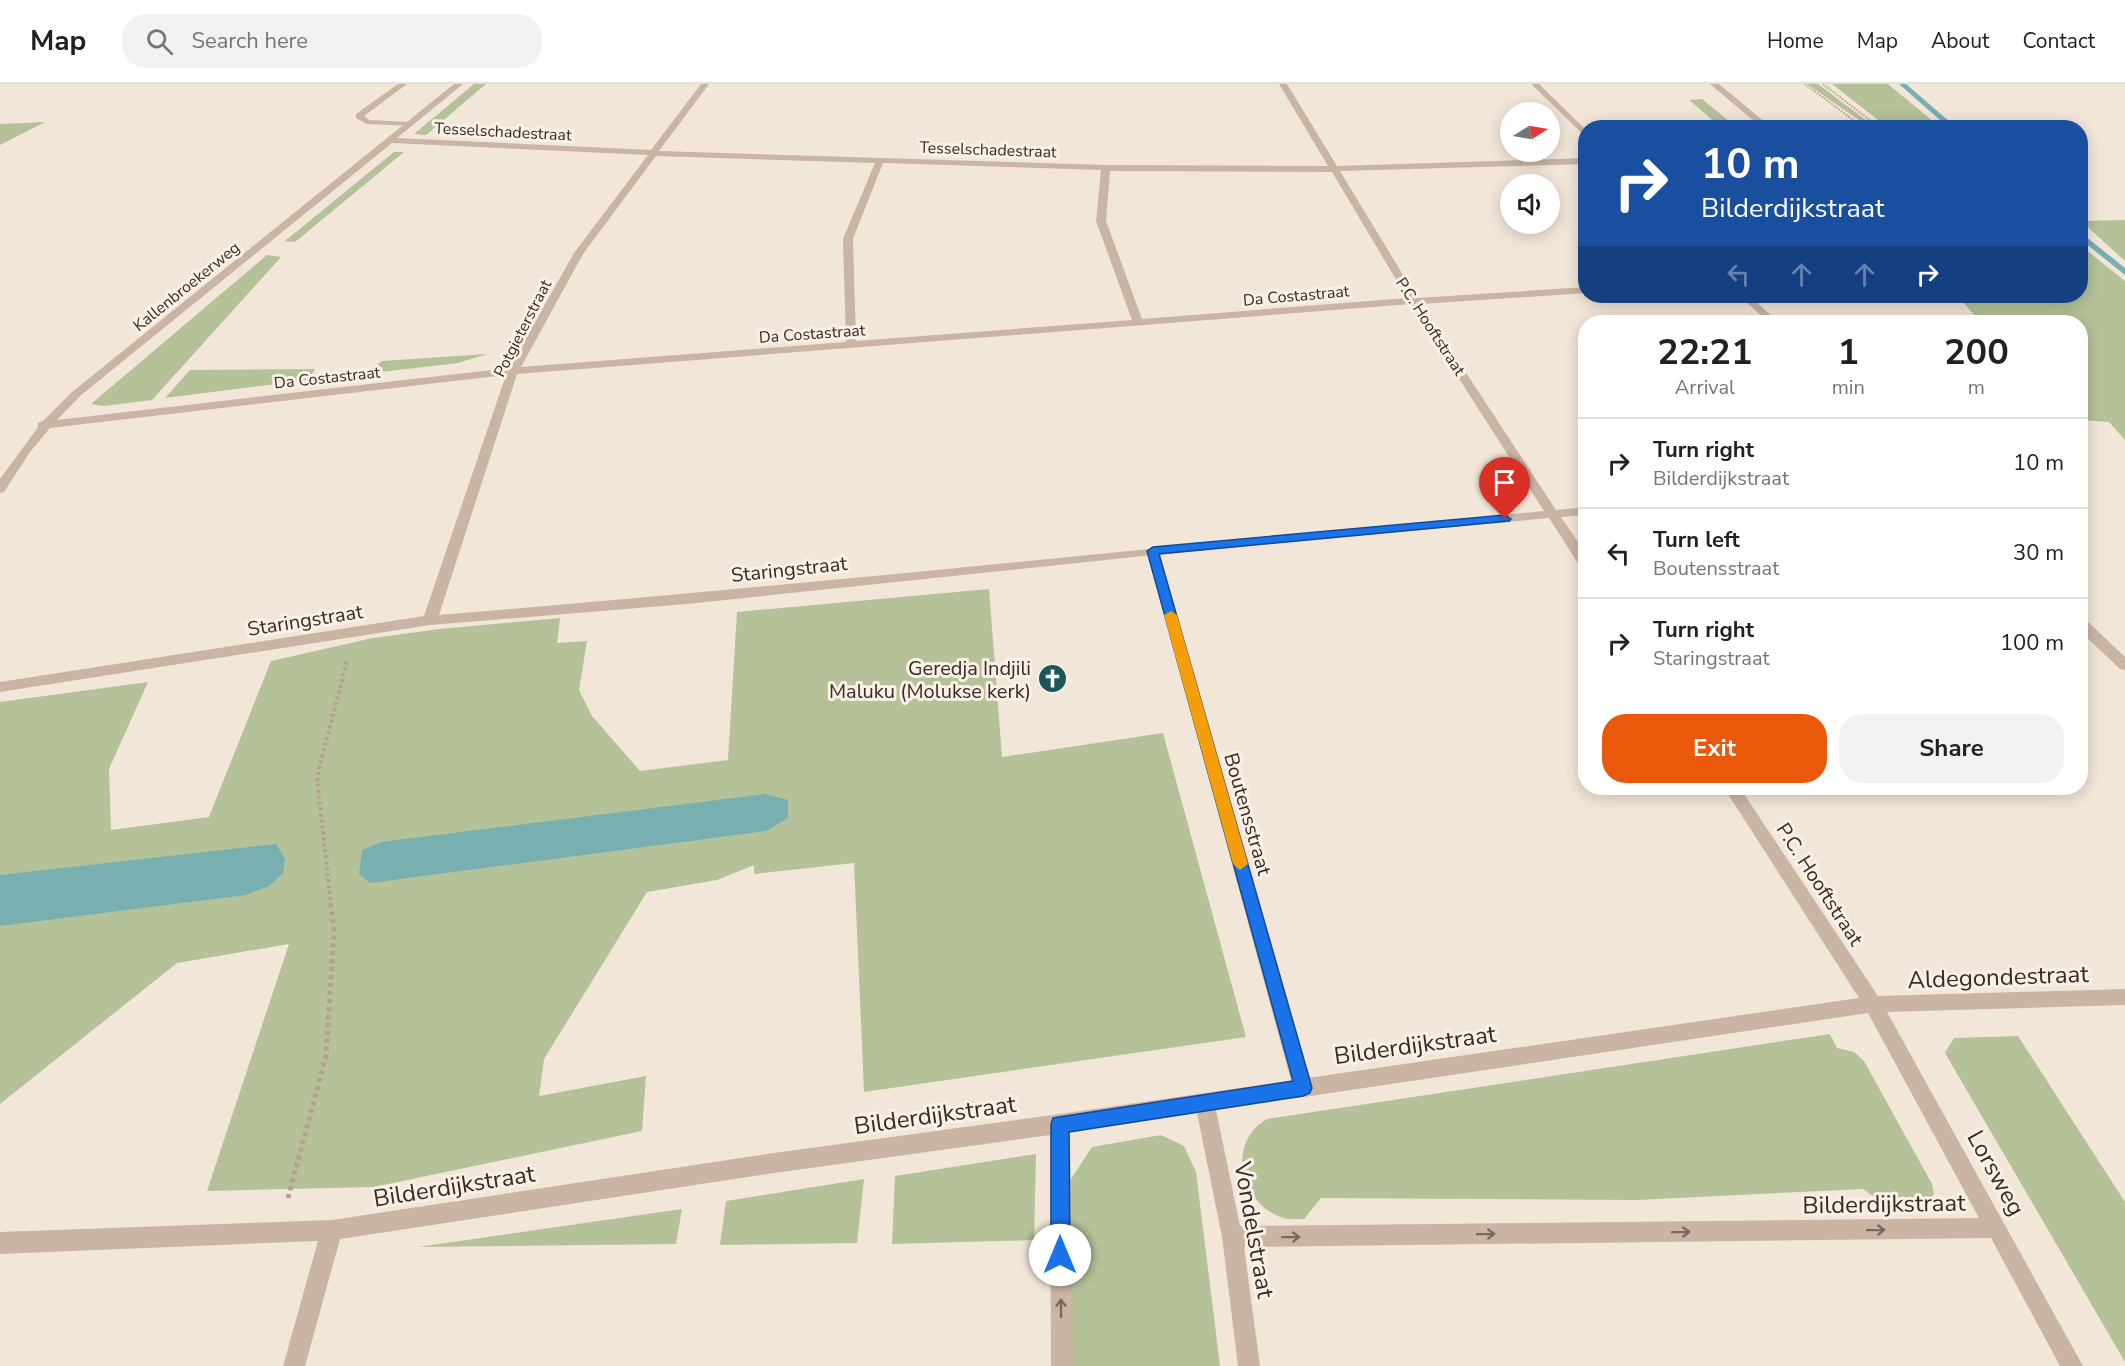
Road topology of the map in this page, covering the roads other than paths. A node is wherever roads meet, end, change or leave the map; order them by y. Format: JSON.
{"nodes":[{"id":1,"x":403,"y":84,"type":"edge"},
{"id":2,"x":459,"y":84,"type":"edge"},
{"id":3,"x":705,"y":84,"type":"edge"},
{"id":4,"x":1283,"y":84,"type":"edge"},
{"id":5,"x":1535,"y":84,"type":"edge"},
{"id":6,"x":1714,"y":84,"type":"edge"},
{"id":7,"x":1758,"y":120,"type":"edge"},
{"id":8,"x":410,"y":124,"type":"junction"},
{"id":9,"x":1578,"y":128,"type":"edge"},
{"id":10,"x":391,"y":140,"type":"junction"},
{"id":11,"x":652,"y":153,"type":"junction"},
{"id":12,"x":880,"y":160,"type":"junction"},
{"id":13,"x":1578,"y":161,"type":"edge"},
{"id":14,"x":1106,"y":168,"type":"junction"},
{"id":15,"x":1332,"y":169,"type":"junction"},
{"id":16,"x":1578,"y":291,"type":"edge"},
{"id":17,"x":1414,"y":301,"type":"junction"},
{"id":18,"x":1753,"y":303,"type":"edge"},
{"id":19,"x":1765,"y":315,"type":"edge"},
{"id":20,"x":1138,"y":323,"type":"junction"},
{"id":21,"x":851,"y":345,"type":"junction"},
{"id":22,"x":513,"y":371,"type":"junction"},
{"id":23,"x":42,"y":425,"type":"junction"},
{"id":24,"x":0,"y":489,"type":"edge"},
{"id":25,"x":1578,"y":512,"type":"edge"},
{"id":26,"x":1552,"y":514,"type":"junction"},
{"id":27,"x":1153,"y":551,"type":"junction"},
{"id":28,"x":1578,"y":553,"type":"edge"},
{"id":29,"x":430,"y":620,"type":"junction"},
{"id":30,"x":2088,"y":630,"type":"edge"},
{"id":31,"x":2125,"y":665,"type":"edge"},
{"id":32,"x":0,"y":687,"type":"edge"},
{"id":33,"x":1737,"y":795,"type":"edge"},
{"id":34,"x":2125,"y":997,"type":"edge"},
{"id":35,"x":1874,"y":1004,"type":"junction"},
{"id":36,"x":1303,"y":1088,"type":"junction"},
{"id":37,"x":1205,"y":1103,"type":"junction"},
{"id":38,"x":1060,"y":1124,"type":"junction"},
{"id":39,"x":1997,"y":1228,"type":"junction"},
{"id":40,"x":332,"y":1230,"type":"junction"},
{"id":41,"x":1232,"y":1237,"type":"junction"},
{"id":42,"x":0,"y":1243,"type":"edge"},
{"id":43,"x":294,"y":1366,"type":"edge"},
{"id":44,"x":1062,"y":1366,"type":"edge"},
{"id":45,"x":1249,"y":1366,"type":"edge"},
{"id":46,"x":2072,"y":1366,"type":"edge"}],
"edges":[{"from":1,"to":8,"type":"street"},
{"from":2,"to":8,"type":"street","name":"Kallenbroekerweg"},
{"from":3,"to":11,"type":"street","name":"Potgieterstraat"},
{"from":4,"to":15,"type":"street","name":"P.C. Hooftstraat"},
{"from":5,"to":9,"type":"street"},
{"from":6,"to":7,"type":"street"},
{"from":8,"to":10,"type":"street","name":"Kallenbroekerweg"},
{"from":10,"to":11,"type":"street","name":"Tesselschadestraat"},
{"from":10,"to":23,"type":"street","name":"Kallenbroekerweg"},
{"from":11,"to":12,"type":"street","name":"Tesselschadestraat"},
{"from":11,"to":22,"type":"street","name":"Potgieterstraat"},
{"from":12,"to":14,"type":"street","name":"Tesselschadestraat"},
{"from":12,"to":21,"type":"street"},
{"from":13,"to":15,"type":"street","name":"Tesselschadestraat"},
{"from":14,"to":15,"type":"street","name":"Tesselschadestraat"},
{"from":14,"to":20,"type":"street"},
{"from":15,"to":17,"type":"street","name":"P.C. Hooftstraat"},
{"from":16,"to":17,"type":"street","name":"Da Costastraat"},
{"from":17,"to":20,"type":"street","name":"Da Costastraat"},
{"from":17,"to":26,"type":"street","name":"P.C. Hooftstraat"},
{"from":18,"to":19,"type":"street"},
{"from":20,"to":21,"type":"street","name":"Da Costastraat"},
{"from":21,"to":22,"type":"street","name":"Da Costastraat"},
{"from":22,"to":23,"type":"street","name":"Da Costastraat"},
{"from":22,"to":29,"type":"street","name":"Potgieterstraat"},
{"from":23,"to":24,"type":"street","name":"Kallenbroekerweg"},
{"from":25,"to":26,"type":"street","name":"Staringstraat"},
{"from":26,"to":27,"type":"street","name":"Staringstraat"},
{"from":26,"to":28,"type":"street","name":"P.C. Hooftstraat"},
{"from":27,"to":29,"type":"street","name":"Staringstraat"},
{"from":27,"to":36,"type":"street","name":"Boutensstraat"},
{"from":29,"to":32,"type":"street","name":"Staringstraat"},
{"from":30,"to":31,"type":"street"},
{"from":33,"to":35,"type":"street","name":"P.C. Hooftstraat"},
{"from":34,"to":35,"type":"street","name":"Aldegondestraat"},
{"from":35,"to":36,"type":"street","name":"Bilderdijkstraat"},
{"from":35,"to":39,"type":"street","name":"Lorsweg"},
{"from":36,"to":37,"type":"street","name":"Bilderdijkstraat"},
{"from":37,"to":38,"type":"street","name":"Bilderdijkstraat"},
{"from":37,"to":41,"type":"street","name":"Vondelstraat"},
{"from":38,"to":40,"type":"street","name":"Bilderdijkstraat"},
{"from":44,"to":38,"type":"street","one_way":true},
{"from":41,"to":39,"type":"street","name":"Bilderdijkstraat","one_way":true},
{"from":39,"to":46,"type":"street","name":"Lorsweg"},
{"from":40,"to":42,"type":"street","name":"Bilderdijkstraat"},
{"from":40,"to":43,"type":"street"},
{"from":41,"to":45,"type":"street","name":"Vondelstraat"}]}
